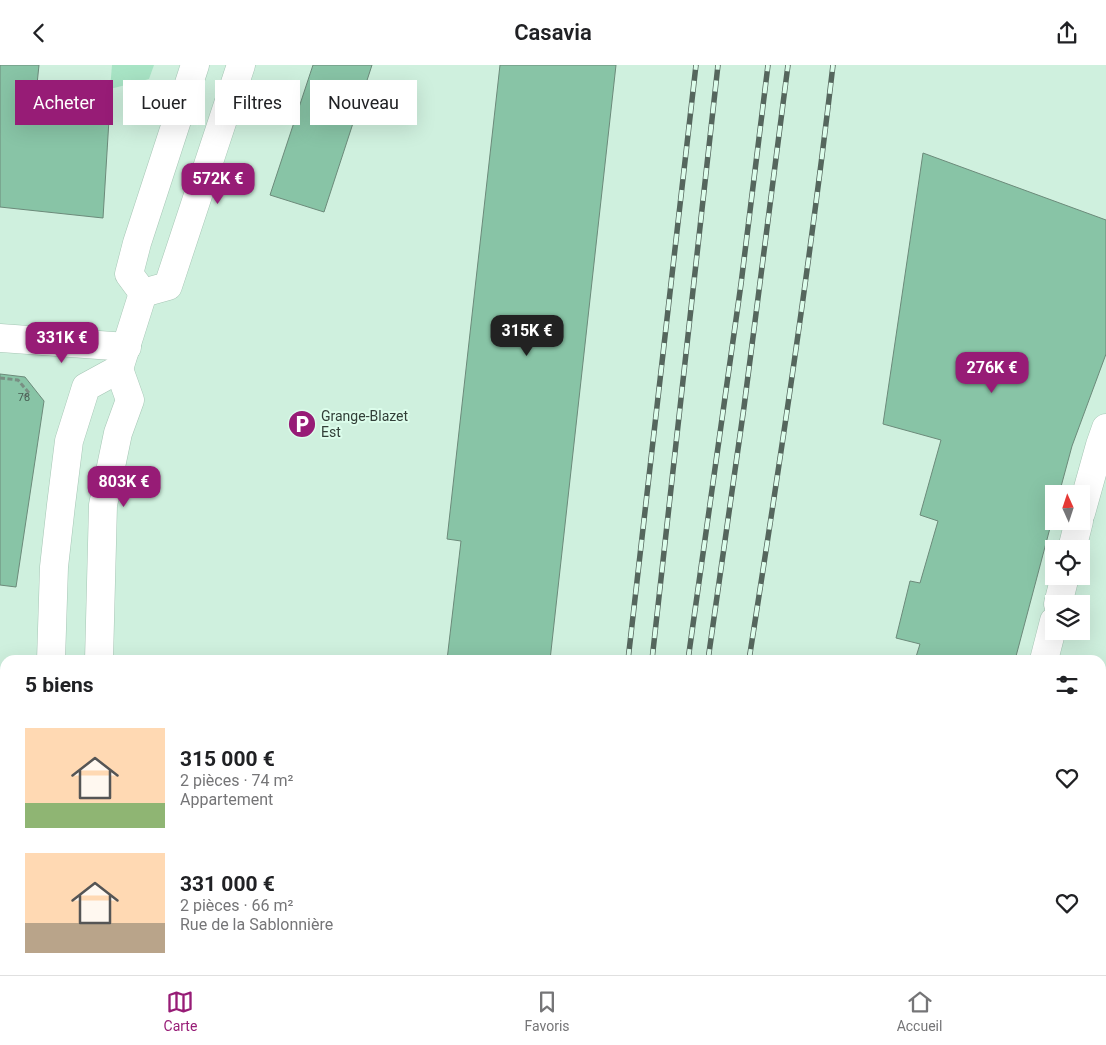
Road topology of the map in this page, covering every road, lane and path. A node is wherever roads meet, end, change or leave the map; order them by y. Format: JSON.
{"nodes":[{"id":1,"x":195,"y":65,"type":"edge"},
{"id":2,"x":241,"y":65,"type":"edge"},
{"id":3,"x":143,"y":293,"type":"junction"},
{"id":4,"x":0,"y":339,"type":"edge"},
{"id":5,"x":123,"y":358,"type":"junction"},
{"id":6,"x":0,"y":378,"type":"edge"},
{"id":7,"x":34,"y":388,"type":"dead end"},
{"id":8,"x":28,"y":393,"type":"junction"},
{"id":9,"x":24,"y":397,"type":"dead end"},
{"id":10,"x":1106,"y":427,"type":"edge"},
{"id":11,"x":1089,"y":485,"type":"edge"},
{"id":12,"x":1049,"y":640,"type":"edge"},
{"id":13,"x":51,"y":655,"type":"edge"},
{"id":14,"x":99,"y":655,"type":"edge"},
{"id":15,"x":1045,"y":655,"type":"edge"}],
"edges":[{"from":1,"to":3,"type":"street"},
{"from":2,"to":3,"type":"street"},
{"from":3,"to":5,"type":"street"},
{"from":4,"to":5,"type":"street"},
{"from":5,"to":13,"type":"street"},
{"from":5,"to":14,"type":"street"},
{"from":6,"to":8,"type":"path"},
{"from":7,"to":8,"type":"path"},
{"from":8,"to":9,"type":"path"},
{"from":10,"to":11,"type":"street"},
{"from":12,"to":15,"type":"street"}]}
